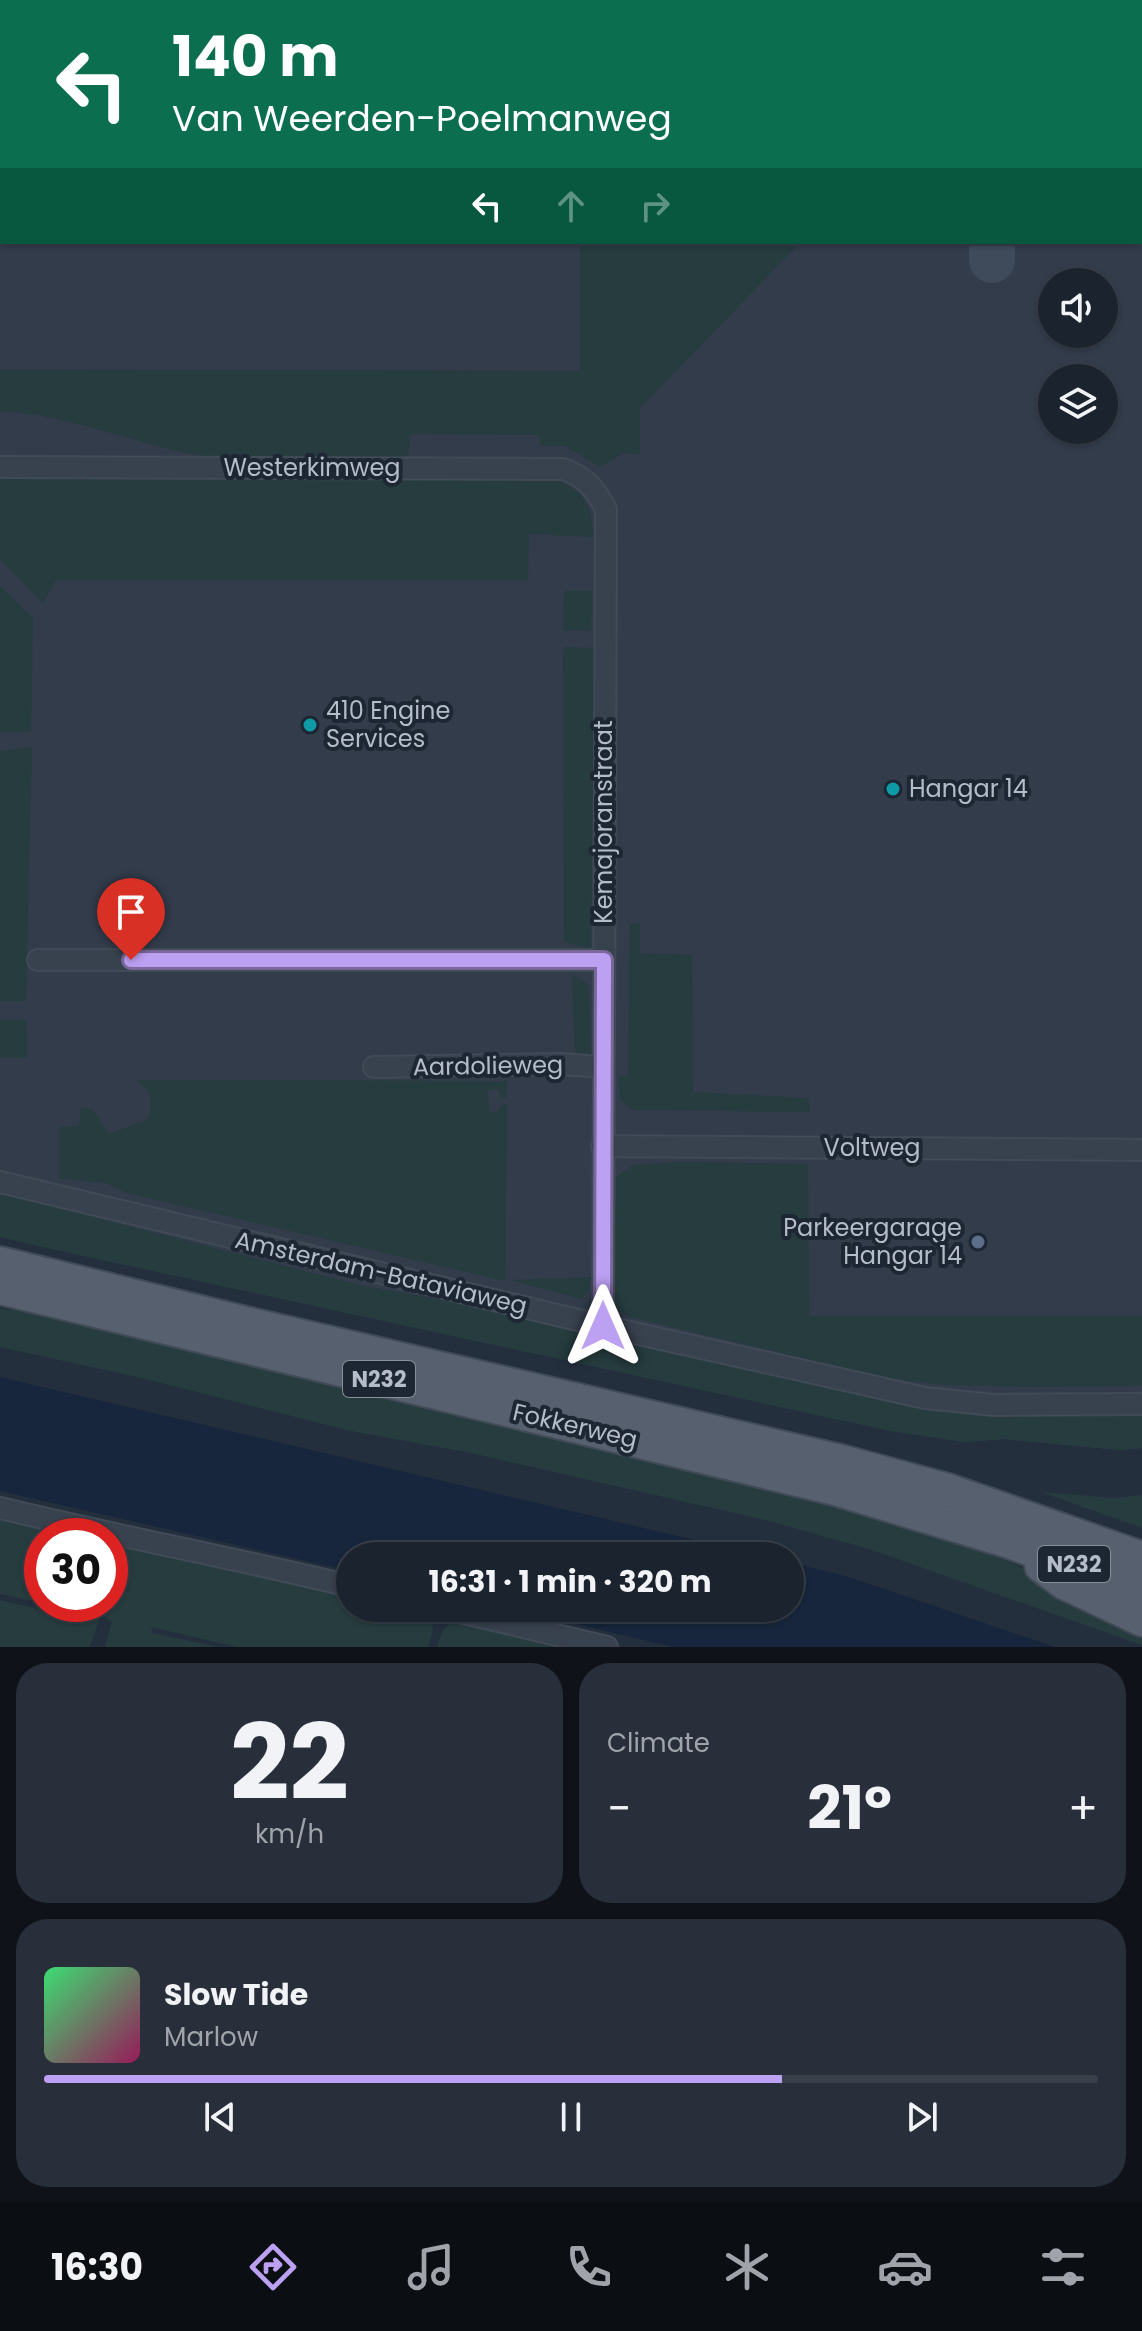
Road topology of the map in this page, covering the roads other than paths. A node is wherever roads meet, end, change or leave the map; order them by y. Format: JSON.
{"nodes":[{"id":1,"x":0,"y":467,"type":"edge"},
{"id":2,"x":606,"y":509,"type":"joint"},
{"id":3,"x":38,"y":960,"type":"dead end"},
{"id":4,"x":604,"y":960,"type":"junction"},
{"id":5,"x":374,"y":1067,"type":"dead end"},
{"id":6,"x":602,"y":1067,"type":"junction"},
{"id":7,"x":602,"y":1146,"type":"junction"},
{"id":8,"x":1142,"y":1150,"type":"edge"},
{"id":9,"x":0,"y":1182,"type":"edge"},
{"id":10,"x":0,"y":1263,"type":"edge"},
{"id":11,"x":0,"y":1288,"type":"edge"},
{"id":12,"x":603,"y":1326,"type":"junction"},
{"id":13,"x":1142,"y":1404,"type":"edge"},
{"id":14,"x":0,"y":1508,"type":"edge"},
{"id":15,"x":1006,"y":1541,"type":"junction"},
{"id":16,"x":1142,"y":1558,"type":"edge"},
{"id":17,"x":336,"y":1582,"type":"edge"},
{"id":18,"x":1142,"y":1590,"type":"edge"},
{"id":19,"x":1142,"y":1620,"type":"edge"},
{"id":20,"x":502,"y":1622,"type":"edge"},
{"id":21,"x":607,"y":1647,"type":"edge"}],
"edges":[{"from":1,"to":2,"type":"street","name":"Westerkimweg"},
{"from":2,"to":4,"type":"street","name":"Kemajoranstraat"},
{"from":3,"to":4,"type":"street"},
{"from":4,"to":6,"type":"street","name":"Kemajoranstraat"},
{"from":5,"to":6,"type":"street","name":"Aardolieweg"},
{"from":6,"to":7,"type":"street","name":"Kemajoranstraat"},
{"from":7,"to":8,"type":"street","name":"Voltweg"},
{"from":7,"to":12,"type":"street","name":"Kemajoranstraat"},
{"from":9,"to":12,"type":"street","name":"Amsterdam-Bataviaweg"},
{"from":10,"to":16,"type":"main road","name":"Fokkerweg","number":"N232"},
{"from":11,"to":15,"type":"main road","name":"Fokkerweg","number":"N232"},
{"from":12,"to":13,"type":"street","name":"Amsterdam-Bataviaweg"},
{"from":14,"to":17,"type":"street"},
{"from":15,"to":18,"type":"main road","name":"Fokkerweg","number":"N232"},
{"from":15,"to":19,"type":"main road","number":"N232"},
{"from":20,"to":21,"type":"street"}]}
